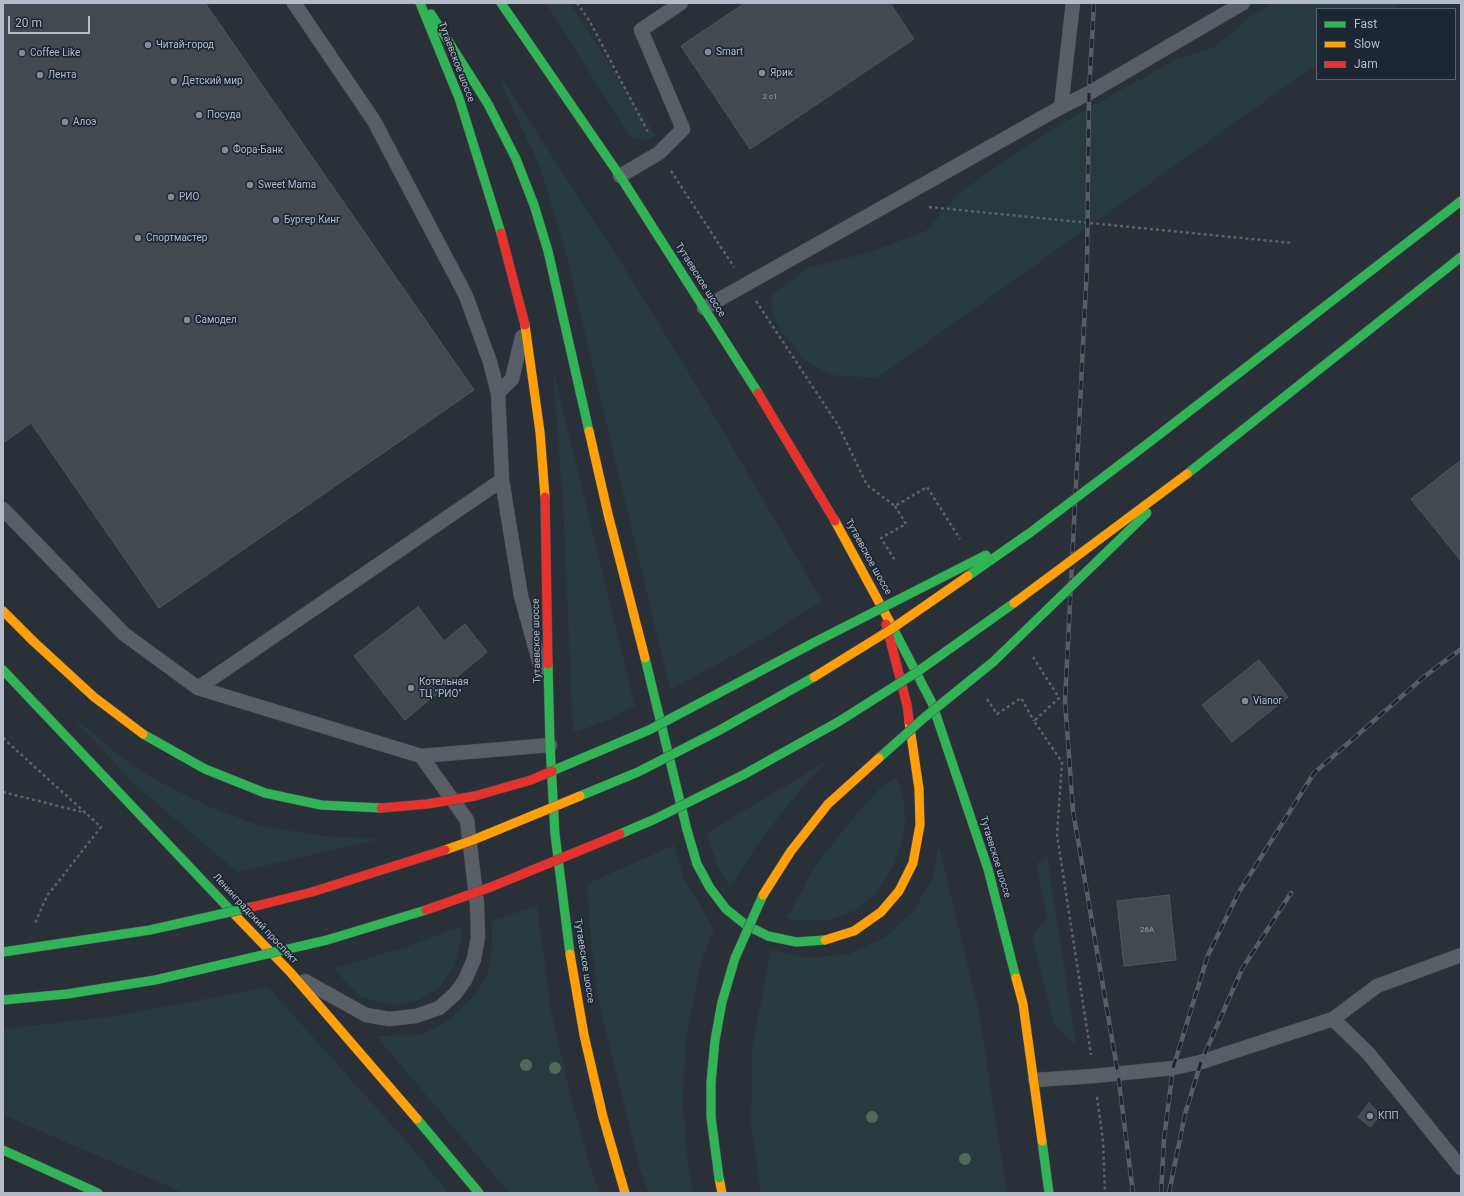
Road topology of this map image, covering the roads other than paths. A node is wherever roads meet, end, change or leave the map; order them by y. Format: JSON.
{"nodes":[{"id":1,"x":294,"y":3,"type":"edge"},
{"id":2,"x":420,"y":3,"type":"edge"},
{"id":3,"x":424,"y":3,"type":"edge"},
{"id":4,"x":501,"y":3,"type":"edge"},
{"id":5,"x":681,"y":3,"type":"edge"},
{"id":6,"x":1073,"y":3,"type":"edge"},
{"id":7,"x":1243,"y":3,"type":"edge"},
{"id":8,"x":1061,"y":107,"type":"junction"},
{"id":9,"x":620,"y":176,"type":"junction"},
{"id":10,"x":1461,"y":201,"type":"edge"},
{"id":11,"x":1461,"y":257,"type":"edge"},
{"id":12,"x":704,"y":308,"type":"junction"},
{"id":13,"x":525,"y":327,"type":"junction"},
{"id":14,"x":498,"y":393,"type":"junction"},
{"id":15,"x":1187,"y":474,"type":"junction"},
{"id":16,"x":502,"y":480,"type":"junction"},
{"id":17,"x":3,"y":509,"type":"edge"},
{"id":18,"x":1031,"y":532,"type":"junction"},
{"id":19,"x":881,"y":602,"type":"junction"},
{"id":20,"x":3,"y":611,"type":"edge"},
{"id":21,"x":3,"y":670,"type":"edge"},
{"id":22,"x":198,"y":688,"type":"junction"},
{"id":23,"x":550,"y":698,"type":"junction"},
{"id":24,"x":550,"y":745,"type":"junction"},
{"id":25,"x":420,"y":756,"type":"junction"},
{"id":26,"x":3,"y":952,"type":"edge"},
{"id":27,"x":1461,"y":955,"type":"edge"},
{"id":28,"x":291,"y":973,"type":"junction"},
{"id":29,"x":3,"y":1000,"type":"edge"},
{"id":30,"x":1333,"y":1019,"type":"junction"},
{"id":31,"x":1035,"y":1080,"type":"junction"},
{"id":32,"x":3,"y":1150,"type":"edge"},
{"id":33,"x":1461,"y":1168,"type":"edge"},
{"id":34,"x":98,"y":1193,"type":"edge"},
{"id":35,"x":479,"y":1193,"type":"edge"},
{"id":36,"x":625,"y":1193,"type":"edge"},
{"id":37,"x":722,"y":1193,"type":"edge"},
{"id":38,"x":1049,"y":1193,"type":"edge"}],
"edges":[{"from":1,"to":14,"type":"lane"},
{"from":2,"to":13,"type":"main road","name":"Тутаевское шоссе"},
{"from":3,"to":19,"type":"main road"},
{"from":4,"to":9,"type":"main road","name":"Тутаевское шоссе"},
{"from":5,"to":9,"type":"lane"},
{"from":6,"to":8,"type":"lane"},
{"from":7,"to":8,"type":"lane"},
{"from":8,"to":12,"type":"lane"},
{"from":9,"to":12,"type":"main road","name":"Тутаевское шоссе"},
{"from":10,"to":18,"type":"main road","bridge":true},
{"from":11,"to":15,"type":"main road"},
{"from":12,"to":19,"type":"main road","name":"Тутаевское шоссе"},
{"from":13,"to":14,"type":"lane"},
{"from":13,"to":23,"type":"main road","name":"Тутаевское шоссе"},
{"from":14,"to":16,"type":"lane"},
{"from":15,"to":29,"type":"main road","bridge":true},
{"from":15,"to":37,"type":"main road","bridge":true},
{"from":16,"to":22,"type":"lane"},
{"from":16,"to":23,"type":"lane"},
{"from":17,"to":22,"type":"lane"},
{"from":18,"to":20,"type":"main road","bridge":true},
{"from":18,"to":26,"type":"main road","bridge":true},
{"from":19,"to":31,"type":"main road","name":"Тутаевское шоссе"},
{"from":21,"to":28,"type":"main road","name":"Ленинградский проспект"},
{"from":22,"to":25,"type":"lane"},
{"from":23,"to":24,"type":"main road","name":"Тутаевское шоссе"},
{"from":24,"to":25,"type":"lane"},
{"from":24,"to":36,"type":"main road","name":"Тутаевское шоссе"},
{"from":25,"to":28,"type":"lane"},
{"from":27,"to":30,"type":"lane"},
{"from":28,"to":35,"type":"main road","name":"Ленинградский проспект"},
{"from":30,"to":31,"type":"lane"},
{"from":30,"to":33,"type":"lane"},
{"from":31,"to":38,"type":"main road","name":"Тутаевское шоссе"},
{"from":32,"to":34,"type":"main road"}]}
